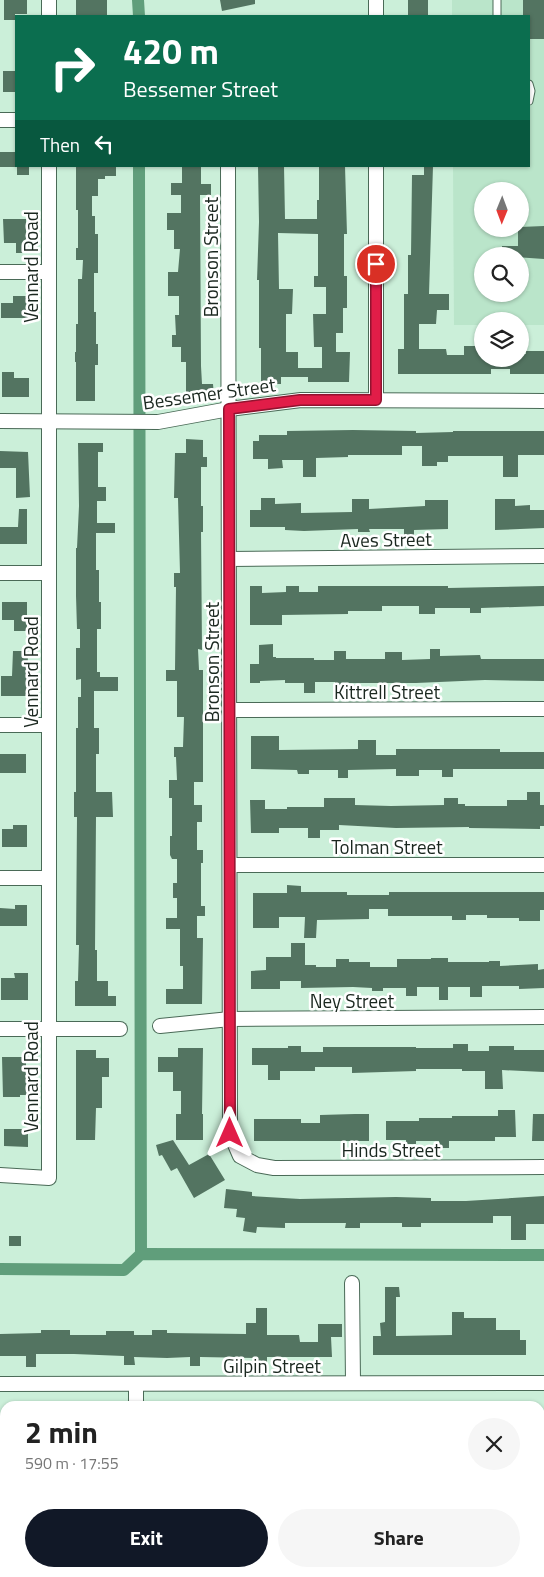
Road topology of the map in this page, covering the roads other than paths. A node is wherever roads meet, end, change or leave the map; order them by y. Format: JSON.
{"nodes":[{"id":1,"x":49,"y":0,"type":"edge"},
{"id":2,"x":376,"y":0,"type":"edge"},
{"id":3,"x":497,"y":0,"type":"edge"},
{"id":4,"x":49,"y":15,"type":"edge"},
{"id":5,"x":376,"y":15,"type":"edge"},
{"id":6,"x":497,"y":15,"type":"edge"},
{"id":7,"x":0,"y":120,"type":"edge"},
{"id":8,"x":15,"y":120,"type":"edge"},
{"id":9,"x":49,"y":167,"type":"edge"},
{"id":10,"x":228,"y":167,"type":"edge"},
{"id":11,"x":376,"y":167,"type":"edge"},
{"id":12,"x":0,"y":272,"type":"edge"},
{"id":13,"x":49,"y":272,"type":"junction"},
{"id":14,"x":376,"y":400,"type":"junction"},
{"id":15,"x":544,"y":401,"type":"edge"},
{"id":16,"x":229,"y":409,"type":"junction"},
{"id":17,"x":0,"y":421,"type":"edge"},
{"id":18,"x":49,"y":421,"type":"junction"},
{"id":19,"x":544,"y":556,"type":"edge"},
{"id":20,"x":229,"y":559,"type":"junction"},
{"id":21,"x":0,"y":573,"type":"edge"},
{"id":22,"x":49,"y":573,"type":"junction"},
{"id":23,"x":544,"y":709,"type":"edge"},
{"id":24,"x":230,"y":710,"type":"junction"},
{"id":25,"x":0,"y":725,"type":"edge"},
{"id":26,"x":49,"y":726,"type":"junction"},
{"id":27,"x":230,"y":865,"type":"junction"},
{"id":28,"x":544,"y":865,"type":"edge"},
{"id":29,"x":0,"y":878,"type":"edge"},
{"id":30,"x":49,"y":878,"type":"junction"},
{"id":31,"x":544,"y":1017,"type":"edge"},
{"id":32,"x":230,"y":1019,"type":"junction"},
{"id":33,"x":160,"y":1026,"type":"dead end"},
{"id":34,"x":0,"y":1029,"type":"edge"},
{"id":35,"x":49,"y":1029,"type":"junction"},
{"id":36,"x":120,"y":1029,"type":"dead end"},
{"id":37,"x":240,"y":1156,"type":"joint"},
{"id":38,"x":544,"y":1168,"type":"edge"},
{"id":39,"x":0,"y":1176,"type":"edge"},
{"id":40,"x":352,"y":1283,"type":"dead end"},
{"id":41,"x":353,"y":1383,"type":"junction"},
{"id":42,"x":544,"y":1383,"type":"edge"},
{"id":43,"x":0,"y":1384,"type":"edge"},
{"id":44,"x":136,"y":1384,"type":"junction"},
{"id":45,"x":136,"y":1401,"type":"edge"}],
"edges":[{"from":1,"to":4,"type":"street"},
{"from":2,"to":5,"type":"street"},
{"from":3,"to":6,"type":"lane"},
{"from":7,"to":8,"type":"street"},
{"from":9,"to":13,"type":"street","name":"Vennard Road"},
{"from":10,"to":16,"type":"street","name":"Bronson Street"},
{"from":11,"to":14,"type":"street"},
{"from":12,"to":13,"type":"street"},
{"from":13,"to":18,"type":"street","name":"Vennard Road"},
{"from":14,"to":15,"type":"street","name":"Bessemer Street"},
{"from":14,"to":16,"type":"street","name":"Bessemer Street"},
{"from":16,"to":18,"type":"street","name":"Bessemer Street"},
{"from":16,"to":20,"type":"street","name":"Bronson Street"},
{"from":17,"to":18,"type":"street","name":"Bessemer Street"},
{"from":18,"to":22,"type":"street","name":"Vennard Road"},
{"from":19,"to":20,"type":"street","name":"Aves Street"},
{"from":20,"to":24,"type":"street","name":"Bronson Street"},
{"from":21,"to":22,"type":"street"},
{"from":22,"to":26,"type":"street","name":"Vennard Road"},
{"from":23,"to":24,"type":"street","name":"Kittrell Street"},
{"from":24,"to":27,"type":"street","name":"Bronson Street"},
{"from":25,"to":26,"type":"street"},
{"from":26,"to":30,"type":"street","name":"Vennard Road"},
{"from":27,"to":28,"type":"street","name":"Tolman Street"},
{"from":27,"to":32,"type":"street","name":"Bronson Street"},
{"from":29,"to":30,"type":"street"},
{"from":30,"to":35,"type":"street","name":"Vennard Road"},
{"from":31,"to":32,"type":"street","name":"Ney Street"},
{"from":32,"to":33,"type":"street","name":"Ney Street"},
{"from":32,"to":37,"type":"street","name":"Bronson Street"},
{"from":34,"to":35,"type":"street"},
{"from":35,"to":36,"type":"street"},
{"from":35,"to":39,"type":"street","name":"Vennard Road"},
{"from":37,"to":38,"type":"street","name":"Hinds Street"},
{"from":40,"to":41,"type":"street"},
{"from":41,"to":42,"type":"street","name":"Gilpin Street"},
{"from":41,"to":44,"type":"street","name":"Gilpin Street"},
{"from":43,"to":44,"type":"street","name":"Gilpin Street"},
{"from":44,"to":45,"type":"street"}]}
